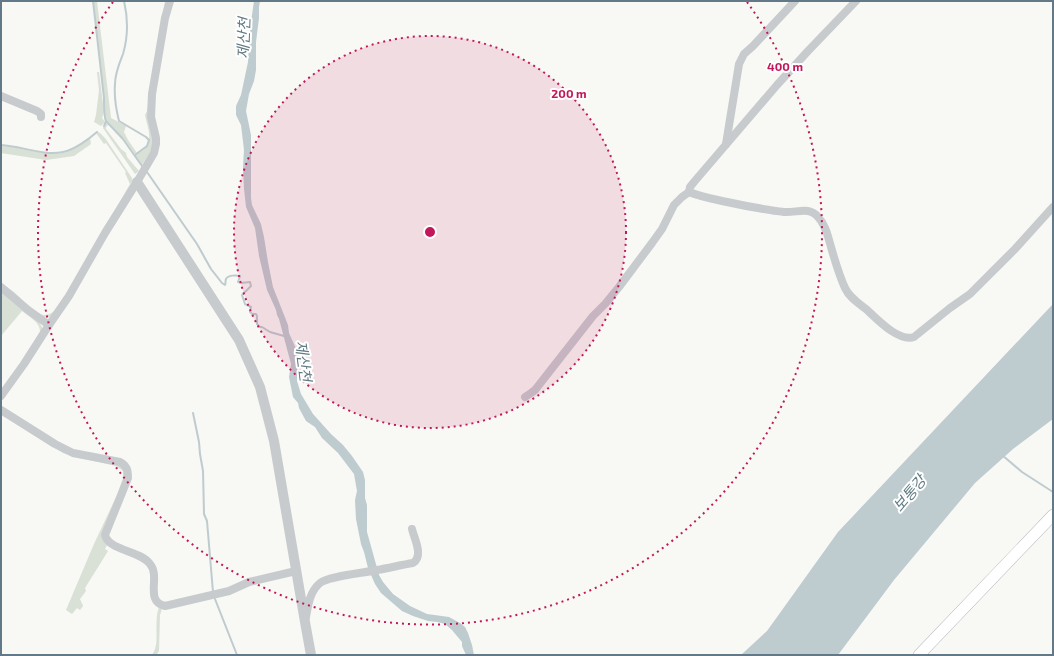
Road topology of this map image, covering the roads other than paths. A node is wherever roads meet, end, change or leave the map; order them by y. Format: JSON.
{"nodes":[{"id":1,"x":170,"y":1,"type":"edge"},
{"id":2,"x":795,"y":1,"type":"edge"},
{"id":3,"x":856,"y":1,"type":"edge"},
{"id":4,"x":1,"y":96,"type":"edge"},
{"id":5,"x":41,"y":117,"type":"dead end"},
{"id":6,"x":726,"y":145,"type":"junction"},
{"id":7,"x":138,"y":182,"type":"junction"},
{"id":8,"x":689,"y":192,"type":"junction"},
{"id":9,"x":1053,"y":207,"type":"edge"},
{"id":10,"x":1,"y":287,"type":"edge"},
{"id":11,"x":49,"y":325,"type":"junction"},
{"id":12,"x":1,"y":396,"type":"edge"},
{"id":13,"x":525,"y":397,"type":"dead end"},
{"id":14,"x":1,"y":410,"type":"edge"},
{"id":15,"x":1053,"y":514,"type":"edge"},
{"id":16,"x":412,"y":529,"type":"dead end"},
{"id":17,"x":296,"y":571,"type":"junction"},
{"id":18,"x":305,"y":622,"type":"junction"},
{"id":19,"x":311,"y":655,"type":"edge"},
{"id":20,"x":919,"y":655,"type":"edge"}],
"edges":[{"from":1,"to":7,"type":"street"},
{"from":2,"to":6,"type":"street"},
{"from":3,"to":6,"type":"street"},
{"from":4,"to":5,"type":"street"},
{"from":6,"to":8,"type":"street"},
{"from":7,"to":11,"type":"street"},
{"from":7,"to":17,"type":"street"},
{"from":8,"to":9,"type":"street"},
{"from":8,"to":13,"type":"street"},
{"from":10,"to":11,"type":"street"},
{"from":11,"to":12,"type":"street"},
{"from":14,"to":17,"type":"street"},
{"from":15,"to":20,"type":"main road"},
{"from":16,"to":18,"type":"street"},
{"from":17,"to":18,"type":"street"},
{"from":18,"to":19,"type":"street"}]}
